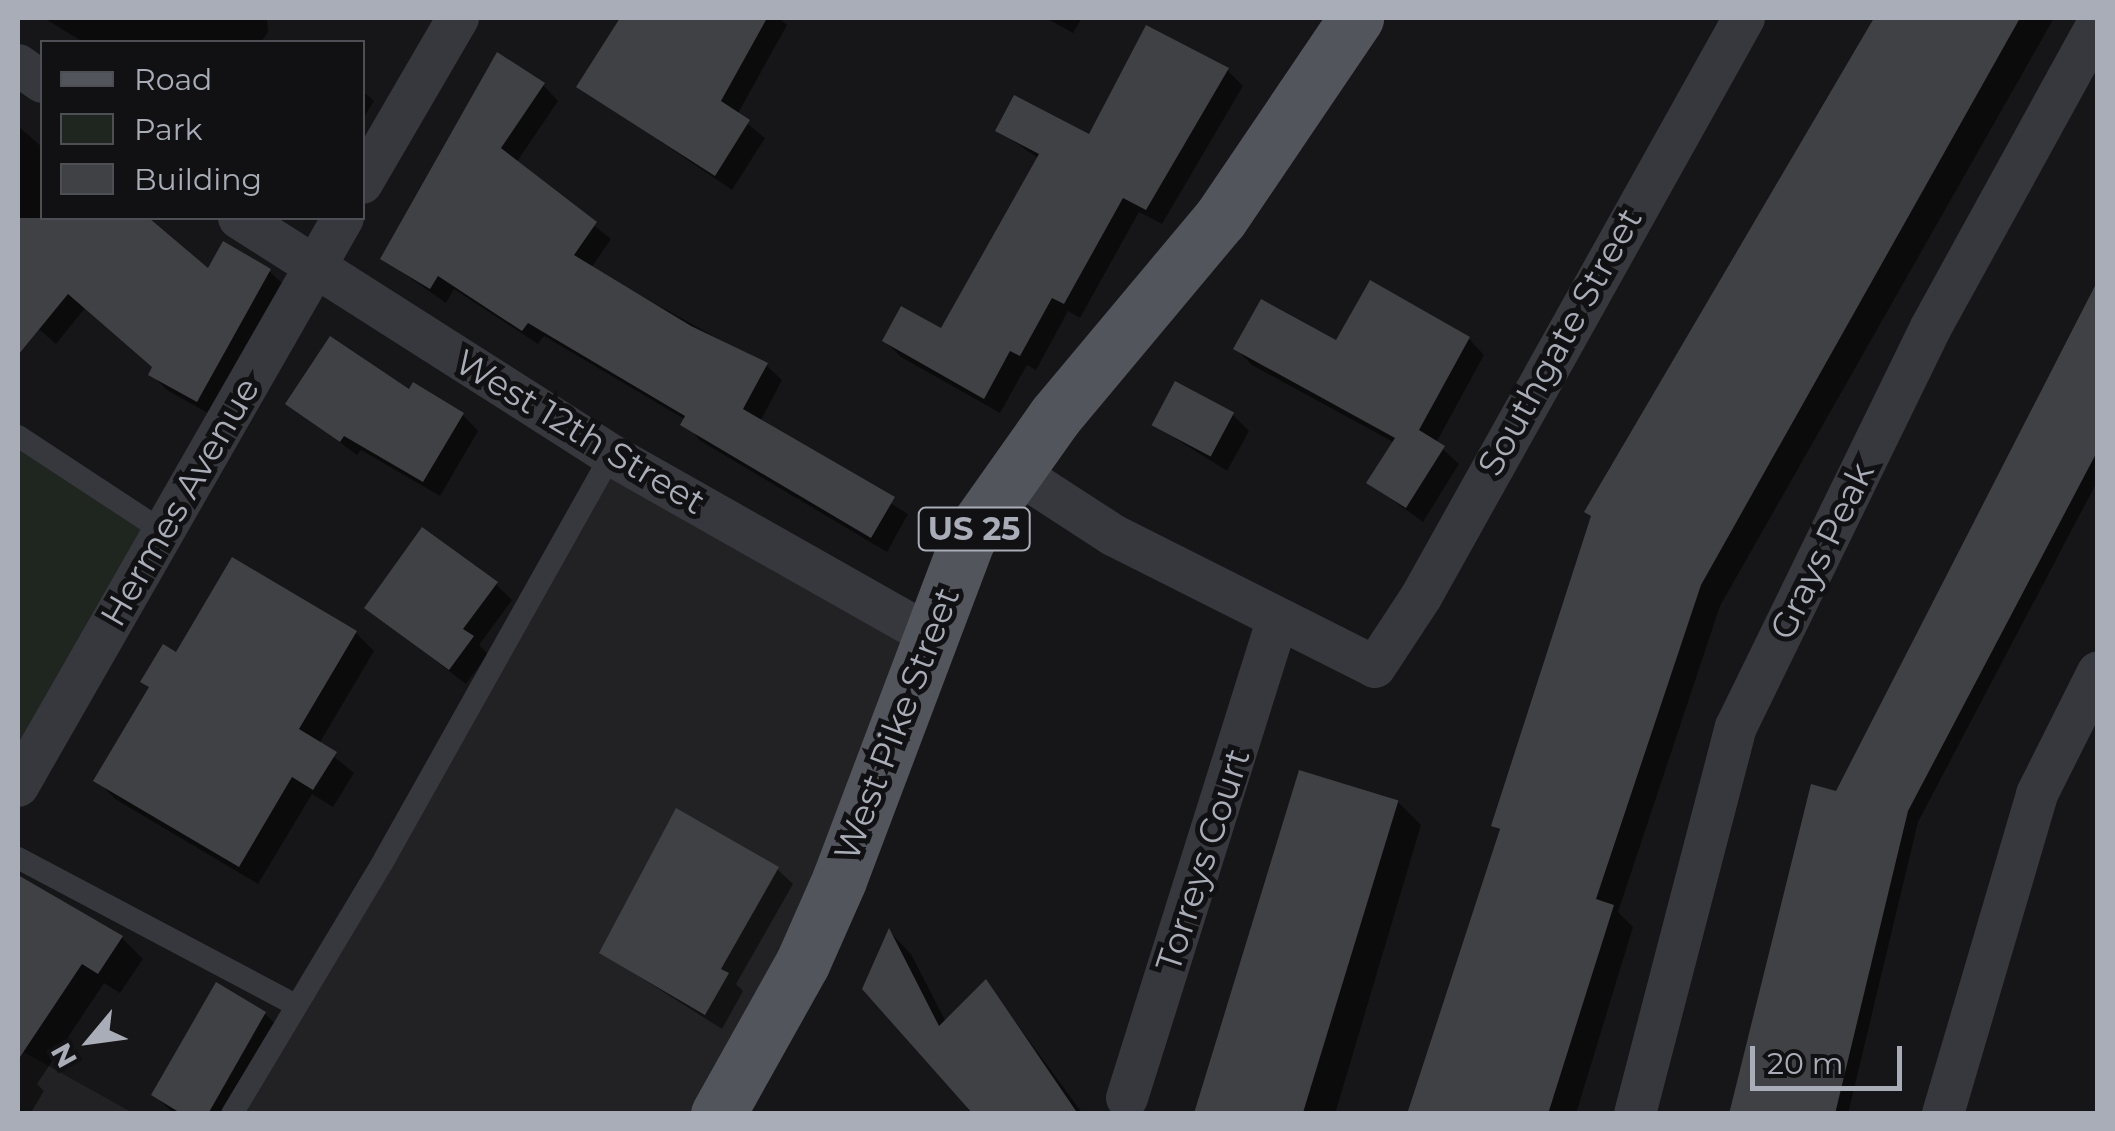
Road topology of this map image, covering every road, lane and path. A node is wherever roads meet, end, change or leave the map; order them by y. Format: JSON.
{"nodes":[{"id":1,"x":458,"y":18,"type":"edge"},
{"id":2,"x":1356,"y":18,"type":"edge"},
{"id":3,"x":1744,"y":18,"type":"edge"},
{"id":4,"x":2098,"y":24,"type":"edge"},
{"id":5,"x":18,"y":65,"type":"edge"},
{"id":6,"x":40,"y":81,"type":"edge"},
{"id":7,"x":365,"y":178,"type":"edge"},
{"id":8,"x":242,"y":220,"type":"edge"},
{"id":9,"x":341,"y":220,"type":"edge"},
{"id":10,"x":313,"y":268,"type":"junction"},
{"id":11,"x":18,"y":436,"type":"edge"},
{"id":12,"x":611,"y":455,"type":"junction"},
{"id":13,"x":1014,"y":470,"type":"junction"},
{"id":14,"x":164,"y":532,"type":"junction"},
{"id":15,"x":1277,"y":621,"type":"junction"},
{"id":16,"x":928,"y":634,"type":"junction"},
{"id":17,"x":2098,"y":672,"type":"edge"},
{"id":18,"x":18,"y":786,"type":"edge"},
{"id":19,"x":18,"y":858,"type":"edge"},
{"id":20,"x":296,"y":1005,"type":"junction"},
{"id":21,"x":1127,"y":1098,"type":"dead end"},
{"id":22,"x":232,"y":1114,"type":"edge"},
{"id":23,"x":718,"y":1114,"type":"edge"},
{"id":24,"x":1635,"y":1114,"type":"edge"},
{"id":25,"x":1943,"y":1114,"type":"edge"}],
"edges":[{"from":1,"to":7,"type":"street"},
{"from":2,"to":13,"type":"main road","name":"West Pike Street","number":"US 25"},
{"from":3,"to":15,"type":"street","name":"Southgate Street"},
{"from":4,"to":24,"type":"street","name":"Grays Peak"},
{"from":5,"to":6,"type":"street"},
{"from":8,"to":10,"type":"street","name":"West 12th Street"},
{"from":9,"to":10,"type":"street","name":"Hermes Avenue"},
{"from":10,"to":12,"type":"street","name":"West 12th Street"},
{"from":10,"to":14,"type":"street","name":"Hermes Avenue"},
{"from":11,"to":14,"type":"lane"},
{"from":12,"to":16,"type":"street","name":"West 12th Street"},
{"from":12,"to":20,"type":"lane"},
{"from":13,"to":15,"type":"street"},
{"from":13,"to":16,"type":"main road","name":"West Pike Street","number":"US 25"},
{"from":14,"to":18,"type":"street","name":"Hermes Avenue"},
{"from":15,"to":21,"type":"street","name":"Torreys Court"},
{"from":16,"to":23,"type":"main road","name":"West Pike Street","number":"US 25"},
{"from":17,"to":25,"type":"street"},
{"from":19,"to":20,"type":"lane"},
{"from":20,"to":22,"type":"lane"}]}
